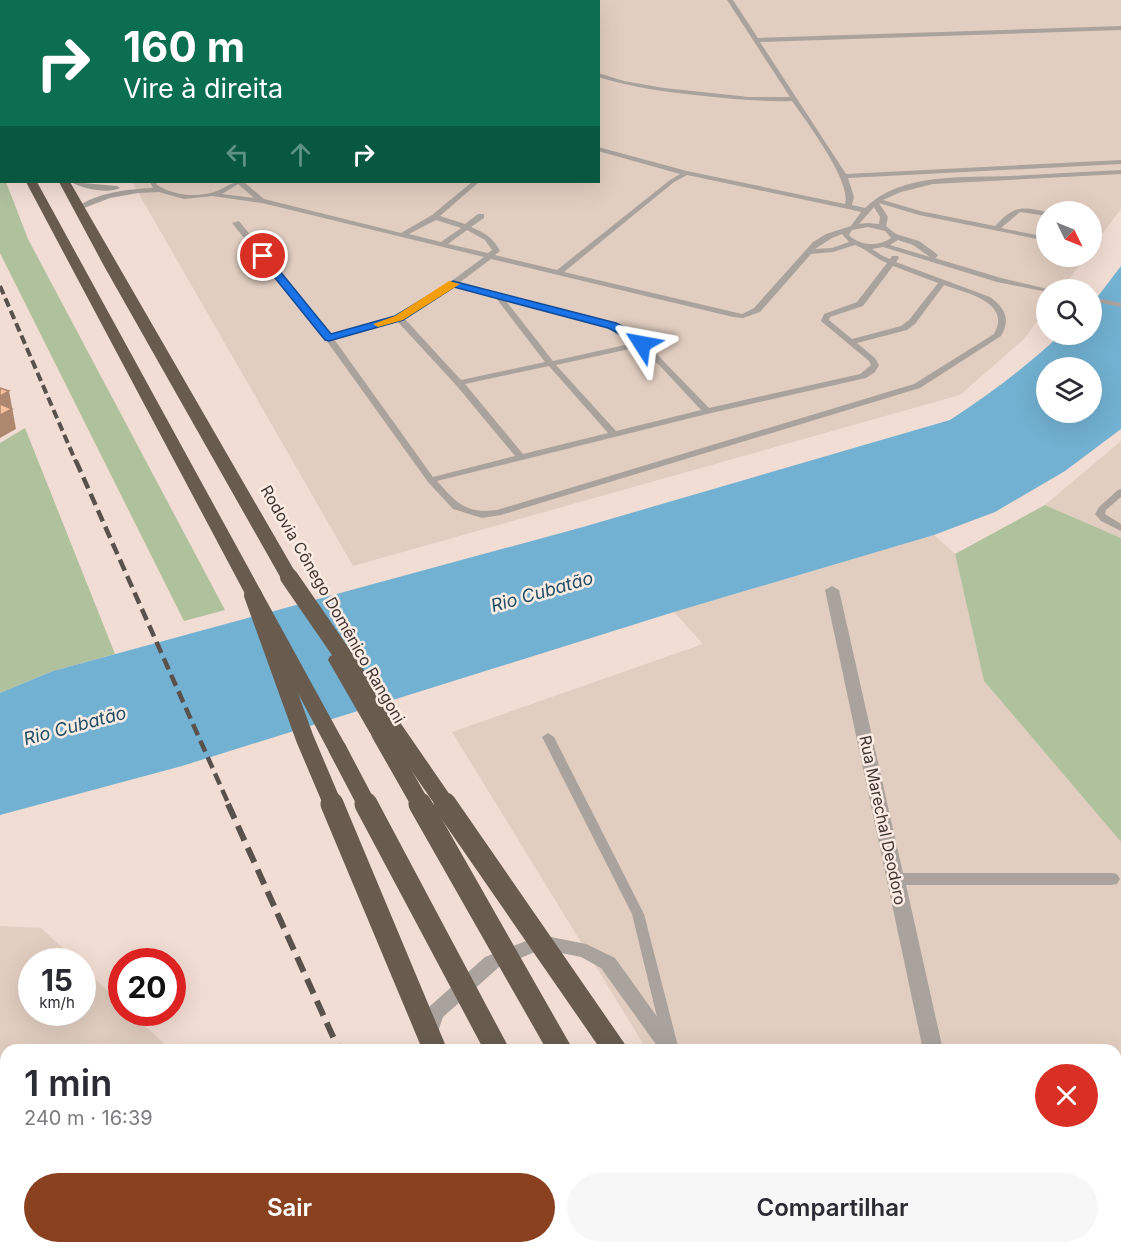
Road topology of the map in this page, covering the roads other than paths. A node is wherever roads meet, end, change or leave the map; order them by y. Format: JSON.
{"nodes":[{"id":1,"x":730,"y":0,"type":"edge"},
{"id":2,"x":1121,"y":28,"type":"edge"},
{"id":3,"x":758,"y":40,"type":"junction"},
{"id":4,"x":600,"y":76,"type":"edge"},
{"id":5,"x":794,"y":99,"type":"junction"},
{"id":6,"x":600,"y":150,"type":"edge"},
{"id":7,"x":1121,"y":162,"type":"edge"},
{"id":8,"x":1121,"y":172,"type":"edge"},
{"id":9,"x":686,"y":173,"type":"junction"},
{"id":10,"x":844,"y":176,"type":"junction"},
{"id":11,"x":32,"y":183,"type":"edge"},
{"id":12,"x":65,"y":183,"type":"edge"},
{"id":13,"x":78,"y":183,"type":"edge"},
{"id":14,"x":146,"y":183,"type":"edge"},
{"id":15,"x":154,"y":183,"type":"edge"},
{"id":16,"x":237,"y":183,"type":"edge"},
{"id":17,"x":240,"y":183,"type":"edge"},
{"id":18,"x":475,"y":183,"type":"edge"},
{"id":19,"x":159,"y":190,"type":"junction"},
{"id":20,"x":210,"y":194,"type":"junction"},
{"id":21,"x":262,"y":201,"type":"junction"},
{"id":22,"x":877,"y":202,"type":"junction"},
{"id":23,"x":848,"y":207,"type":"junction"},
{"id":24,"x":79,"y":208,"type":"junction"},
{"id":25,"x":864,"y":210,"type":"junction"},
{"id":26,"x":1036,"y":212,"type":"edge"},
{"id":27,"x":481,"y":216,"type":"dead end"},
{"id":28,"x":435,"y":217,"type":"junction"},
{"id":29,"x":236,"y":224,"type":"dead end"},
{"id":30,"x":854,"y":226,"type":"junction"},
{"id":31,"x":466,"y":227,"type":"junction"},
{"id":32,"x":882,"y":227,"type":"junction"},
{"id":33,"x":996,"y":229,"type":"junction"},
{"id":34,"x":845,"y":231,"type":"junction"},
{"id":35,"x":402,"y":235,"type":"junction"},
{"id":36,"x":895,"y":236,"type":"junction"},
{"id":37,"x":1036,"y":237,"type":"edge"},
{"id":38,"x":859,"y":244,"type":"junction"},
{"id":39,"x":442,"y":245,"type":"junction"},
{"id":40,"x":882,"y":245,"type":"junction"},
{"id":41,"x":810,"y":252,"type":"junction"},
{"id":42,"x":490,"y":257,"type":"junction"},
{"id":43,"x":942,"y":261,"type":"junction"},
{"id":44,"x":895,"y":262,"type":"junction"},
{"id":45,"x":558,"y":273,"type":"junction"},
{"id":46,"x":942,"y":282,"type":"junction"},
{"id":47,"x":453,"y":284,"type":"junction"},
{"id":48,"x":1036,"y":288,"type":"edge"},
{"id":49,"x":499,"y":296,"type":"junction"},
{"id":50,"x":1102,"y":301,"type":"edge"},
{"id":51,"x":1121,"y":305,"type":"edge"},
{"id":52,"x":399,"y":318,"type":"junction"},
{"id":53,"x":329,"y":338,"type":"junction"},
{"id":54,"x":852,"y":342,"type":"junction"},
{"id":55,"x":642,"y":344,"type":"junction"},
{"id":56,"x":551,"y":364,"type":"junction"},
{"id":57,"x":459,"y":383,"type":"junction"},
{"id":58,"x":706,"y":411,"type":"junction"},
{"id":59,"x":614,"y":434,"type":"junction"},
{"id":60,"x":521,"y":458,"type":"junction"},
{"id":61,"x":431,"y":480,"type":"junction"},
{"id":62,"x":1121,"y":492,"type":"edge"},
{"id":63,"x":1121,"y":528,"type":"edge"},
{"id":64,"x":289,"y":577,"type":"junction"},
{"id":65,"x":832,"y":590,"type":"dead end"},
{"id":66,"x":253,"y":595,"type":"junction"},
{"id":67,"x":548,"y":737,"type":"dead end"},
{"id":68,"x":896,"y":879,"type":"junction"},
{"id":69,"x":1111,"y":879,"type":"dead end"},
{"id":70,"x":427,"y":1044,"type":"edge"},
{"id":71,"x":432,"y":1044,"type":"edge"},
{"id":72,"x":494,"y":1044,"type":"edge"},
{"id":73,"x":557,"y":1044,"type":"edge"},
{"id":74,"x":611,"y":1044,"type":"edge"},
{"id":75,"x":667,"y":1044,"type":"edge"},
{"id":76,"x":670,"y":1044,"type":"edge"},
{"id":77,"x":932,"y":1044,"type":"edge"}],
"edges":[{"from":1,"to":3,"type":"lane"},
{"from":2,"to":3,"type":"lane"},
{"from":3,"to":5,"type":"lane"},
{"from":4,"to":5,"type":"lane"},
{"from":5,"to":10,"type":"lane"},
{"from":6,"to":9,"type":"lane"},
{"from":7,"to":10,"type":"lane"},
{"from":8,"to":22,"type":"lane"},
{"from":9,"to":23,"type":"lane"},
{"from":9,"to":45,"type":"lane"},
{"from":10,"to":23,"type":"lane"},
{"from":11,"to":66,"type":"highway"},
{"from":12,"to":24,"type":"highway","name":"Rodovia Cônego Domênico Rangoni"},
{"from":13,"to":14,"type":"lane"},
{"from":15,"to":19,"type":"lane"},
{"from":16,"to":20,"type":"lane"},
{"from":17,"to":21,"type":"lane"},
{"from":18,"to":28,"type":"lane"},
{"from":19,"to":20,"type":"lane"},
{"from":19,"to":24,"type":"lane"},
{"from":20,"to":21,"type":"lane"},
{"from":21,"to":35,"type":"lane"},
{"from":22,"to":25,"type":"lane"},
{"from":22,"to":32,"type":"lane"},
{"from":22,"to":33,"type":"lane"},
{"from":23,"to":25,"type":"lane"},
{"from":24,"to":64,"type":"highway","name":"Rodovia Cônego Domênico Rangoni"},
{"from":25,"to":30,"type":"lane"},
{"from":26,"to":33,"type":"lane"},
{"from":27,"to":31,"type":"lane"},
{"from":28,"to":31,"type":"lane"},
{"from":28,"to":35,"type":"lane"},
{"from":29,"to":53,"type":"lane"},
{"from":30,"to":32,"type":"lane"},
{"from":30,"to":34,"type":"lane"},
{"from":31,"to":39,"type":"lane"},
{"from":31,"to":42,"type":"lane"},
{"from":32,"to":36,"type":"lane"},
{"from":33,"to":37,"type":"lane"},
{"from":34,"to":38,"type":"lane"},
{"from":34,"to":41,"type":"lane"},
{"from":35,"to":39,"type":"lane"},
{"from":36,"to":40,"type":"lane"},
{"from":36,"to":43,"type":"lane"},
{"from":38,"to":40,"type":"lane"},
{"from":38,"to":41,"type":"lane"},
{"from":38,"to":44,"type":"lane"},
{"from":39,"to":42,"type":"lane"},
{"from":40,"to":43,"type":"lane"},
{"from":40,"to":44,"type":"lane"},
{"from":41,"to":45,"type":"lane"},
{"from":42,"to":45,"type":"lane"},
{"from":42,"to":47,"type":"lane"},
{"from":43,"to":48,"type":"lane"},
{"from":44,"to":46,"type":"lane"},
{"from":44,"to":54,"type":"lane"},
{"from":46,"to":54,"type":"lane"},
{"from":46,"to":61,"type":"lane"},
{"from":47,"to":49,"type":"lane"},
{"from":47,"to":52,"type":"lane"},
{"from":49,"to":55,"type":"lane"},
{"from":49,"to":56,"type":"lane"},
{"from":50,"to":51,"type":"lane"},
{"from":52,"to":53,"type":"lane"},
{"from":52,"to":57,"type":"lane"},
{"from":53,"to":61,"type":"lane"},
{"from":54,"to":58,"type":"lane"},
{"from":55,"to":56,"type":"lane"},
{"from":55,"to":58,"type":"lane"},
{"from":56,"to":57,"type":"lane"},
{"from":56,"to":59,"type":"lane"},
{"from":57,"to":60,"type":"lane"},
{"from":58,"to":59,"type":"lane"},
{"from":59,"to":60,"type":"lane"},
{"from":60,"to":61,"type":"lane"},
{"from":62,"to":63,"type":"lane"},
{"from":64,"to":73,"type":"highway","name":"Rodovia Cônego Domênico Rangoni","bridge":true},
{"from":64,"to":74,"type":"highway","bridge":true},
{"from":65,"to":68,"type":"street","name":"Rua Marechal Deodoro"},
{"from":66,"to":71,"type":"highway","bridge":true},
{"from":66,"to":72,"type":"highway","bridge":true},
{"from":67,"to":76,"type":"lane"},
{"from":68,"to":69,"type":"street"},
{"from":68,"to":77,"type":"street","name":"Rua Marechal Deodoro"},
{"from":70,"to":75,"type":"street"}]}
